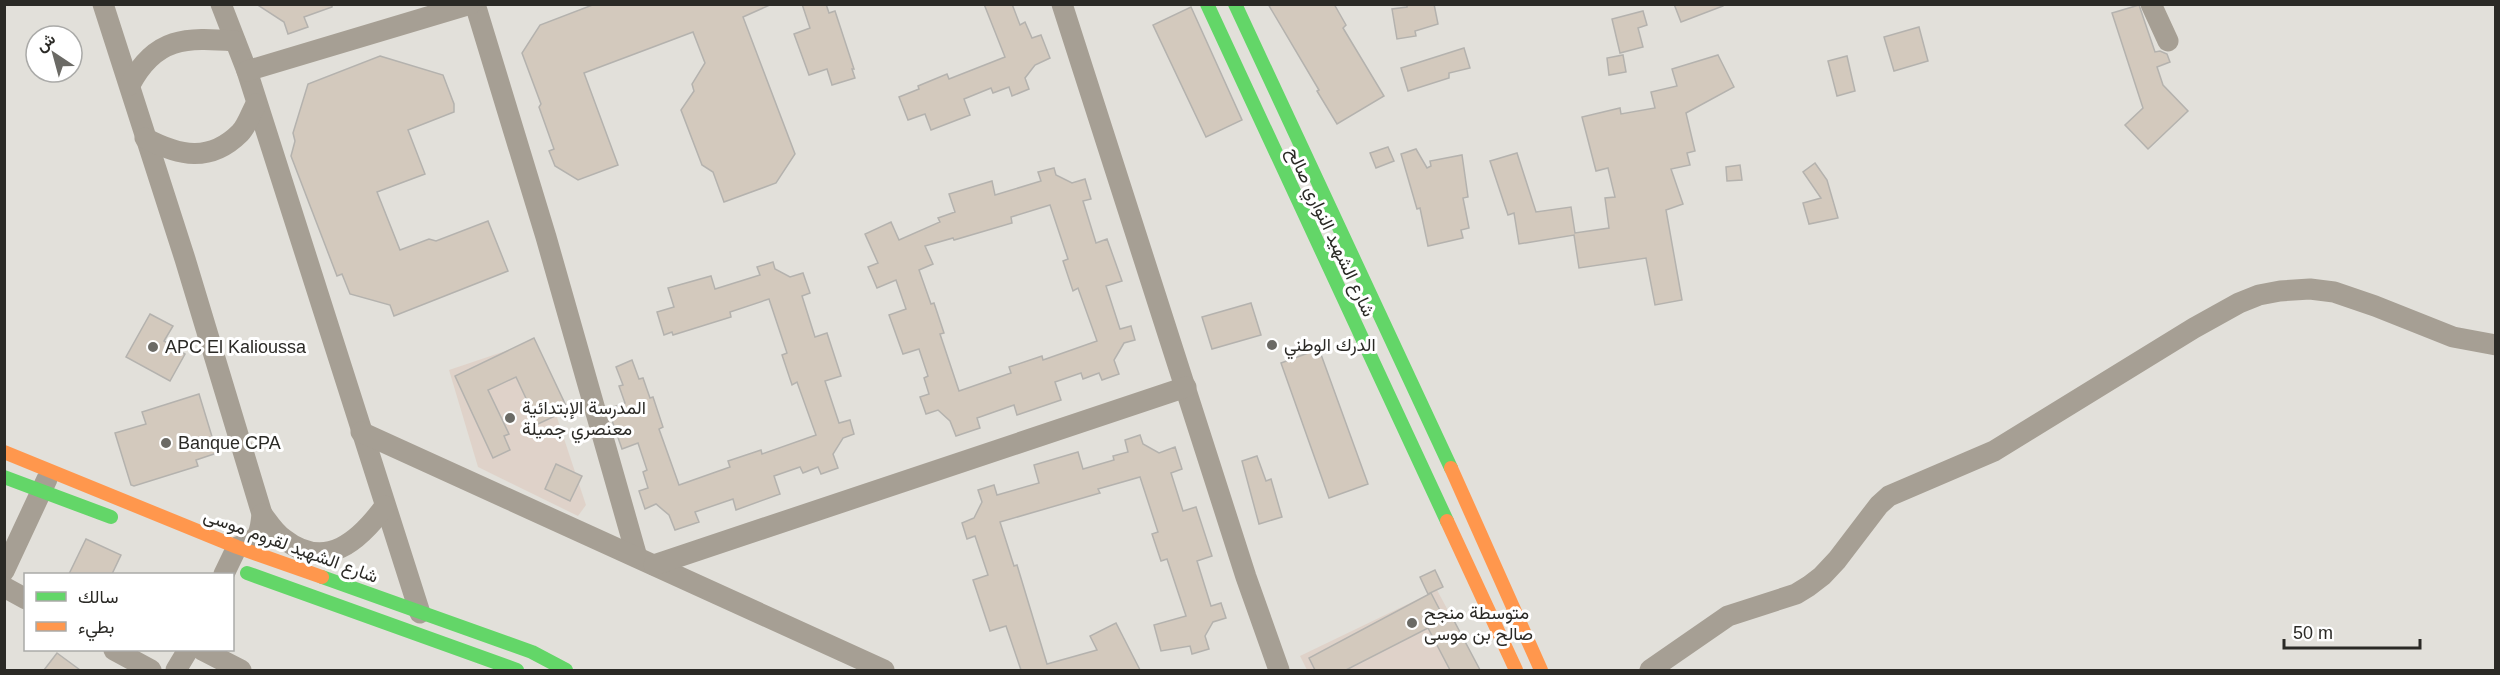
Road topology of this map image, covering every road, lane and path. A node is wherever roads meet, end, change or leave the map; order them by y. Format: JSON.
{"nodes":[{"id":1,"x":103,"y":4,"type":"edge"},
{"id":2,"x":221,"y":4,"type":"edge"},
{"id":3,"x":473,"y":4,"type":"edge"},
{"id":4,"x":1062,"y":4,"type":"edge"},
{"id":5,"x":1207,"y":4,"type":"edge"},
{"id":6,"x":1235,"y":4,"type":"edge"},
{"id":7,"x":2151,"y":4,"type":"edge"},
{"id":8,"x":2168,"y":41,"type":"dead end"},
{"id":9,"x":235,"y":42,"type":"junction"},
{"id":10,"x":247,"y":71,"type":"junction"},
{"id":11,"x":130,"y":85,"type":"junction"},
{"id":12,"x":256,"y":104,"type":"junction"},
{"id":13,"x":145,"y":138,"type":"junction"},
{"id":14,"x":2496,"y":345,"type":"edge"},
{"id":15,"x":1186,"y":387,"type":"junction"},
{"id":16,"x":361,"y":432,"type":"junction"},
{"id":17,"x":4,"y":453,"type":"edge"},
{"id":18,"x":50,"y":471,"type":"junction"},
{"id":19,"x":4,"y":477,"type":"edge"},
{"id":20,"x":42,"y":491,"type":"junction"},
{"id":21,"x":386,"y":506,"type":"junction"},
{"id":22,"x":262,"y":514,"type":"junction"},
{"id":23,"x":126,"y":523,"type":"dead end"},
{"id":24,"x":298,"y":548,"type":"junction"},
{"id":25,"x":645,"y":561,"type":"junction"},
{"id":26,"x":227,"y":562,"type":"edge"},
{"id":27,"x":4,"y":570,"type":"edge"},
{"id":28,"x":4,"y":587,"type":"edge"},
{"id":29,"x":24,"y":598,"type":"edge"},
{"id":30,"x":420,"y":613,"type":"junction"},
{"id":31,"x":116,"y":651,"type":"edge"},
{"id":32,"x":187,"y":651,"type":"edge"},
{"id":33,"x":204,"y":651,"type":"edge"},
{"id":34,"x":527,"y":661,"type":"edge"},
{"id":35,"x":151,"y":670,"type":"edge"},
{"id":36,"x":176,"y":670,"type":"edge"},
{"id":37,"x":241,"y":670,"type":"edge"},
{"id":38,"x":517,"y":670,"type":"edge"},
{"id":39,"x":566,"y":670,"type":"edge"},
{"id":40,"x":885,"y":670,"type":"edge"},
{"id":41,"x":1279,"y":670,"type":"edge"},
{"id":42,"x":1516,"y":670,"type":"edge"},
{"id":43,"x":1541,"y":670,"type":"edge"},
{"id":44,"x":1650,"y":670,"type":"edge"}],
"edges":[{"from":1,"to":11,"type":"street"},
{"from":2,"to":9,"type":"street"},
{"from":3,"to":10,"type":"street"},
{"from":3,"to":25,"type":"street"},
{"from":4,"to":15,"type":"street"},
{"from":5,"to":42,"type":"street","name":"شارع الشهيد النواري صالح"},
{"from":6,"to":43,"type":"street","name":"شارع الشهيد النواري صالح"},
{"from":7,"to":8,"type":"street"},
{"from":9,"to":10,"type":"street"},
{"from":9,"to":11,"type":"street"},
{"from":10,"to":12,"type":"street"},
{"from":11,"to":13,"type":"street"},
{"from":12,"to":13,"type":"street"},
{"from":12,"to":16,"type":"street"},
{"from":13,"to":22,"type":"street"},
{"from":14,"to":44,"type":"street"},
{"from":15,"to":25,"type":"street"},
{"from":15,"to":41,"type":"street"},
{"from":16,"to":21,"type":"street"},
{"from":16,"to":25,"type":"street"},
{"from":17,"to":18,"type":"street","name":"شارع الشهيد لقروم موسى"},
{"from":18,"to":20,"type":"street"},
{"from":18,"to":26,"type":"street","name":"شارع الشهيد لقروم موسى"},
{"from":19,"to":20,"type":"street"},
{"from":20,"to":23,"type":"street"},
{"from":20,"to":27,"type":"street"},
{"from":21,"to":24,"type":"street"},
{"from":21,"to":30,"type":"street"},
{"from":22,"to":24,"type":"street"},
{"from":22,"to":26,"type":"street"},
{"from":24,"to":26,"type":"street"},
{"from":25,"to":40,"type":"street"},
{"from":26,"to":30,"type":"street","name":"شارع الشهيد لقروم موسى"},
{"from":26,"to":38,"type":"street","name":"شارع الشهيد لقروم موسى"},
{"from":28,"to":29,"type":"street"},
{"from":30,"to":34,"type":"street","name":"شارع الشهيد لقروم موسى"},
{"from":31,"to":35,"type":"street"},
{"from":32,"to":36,"type":"street"},
{"from":33,"to":37,"type":"street"},
{"from":34,"to":39,"type":"street","name":"شارع الشهيد لقروم موسى"}]}
